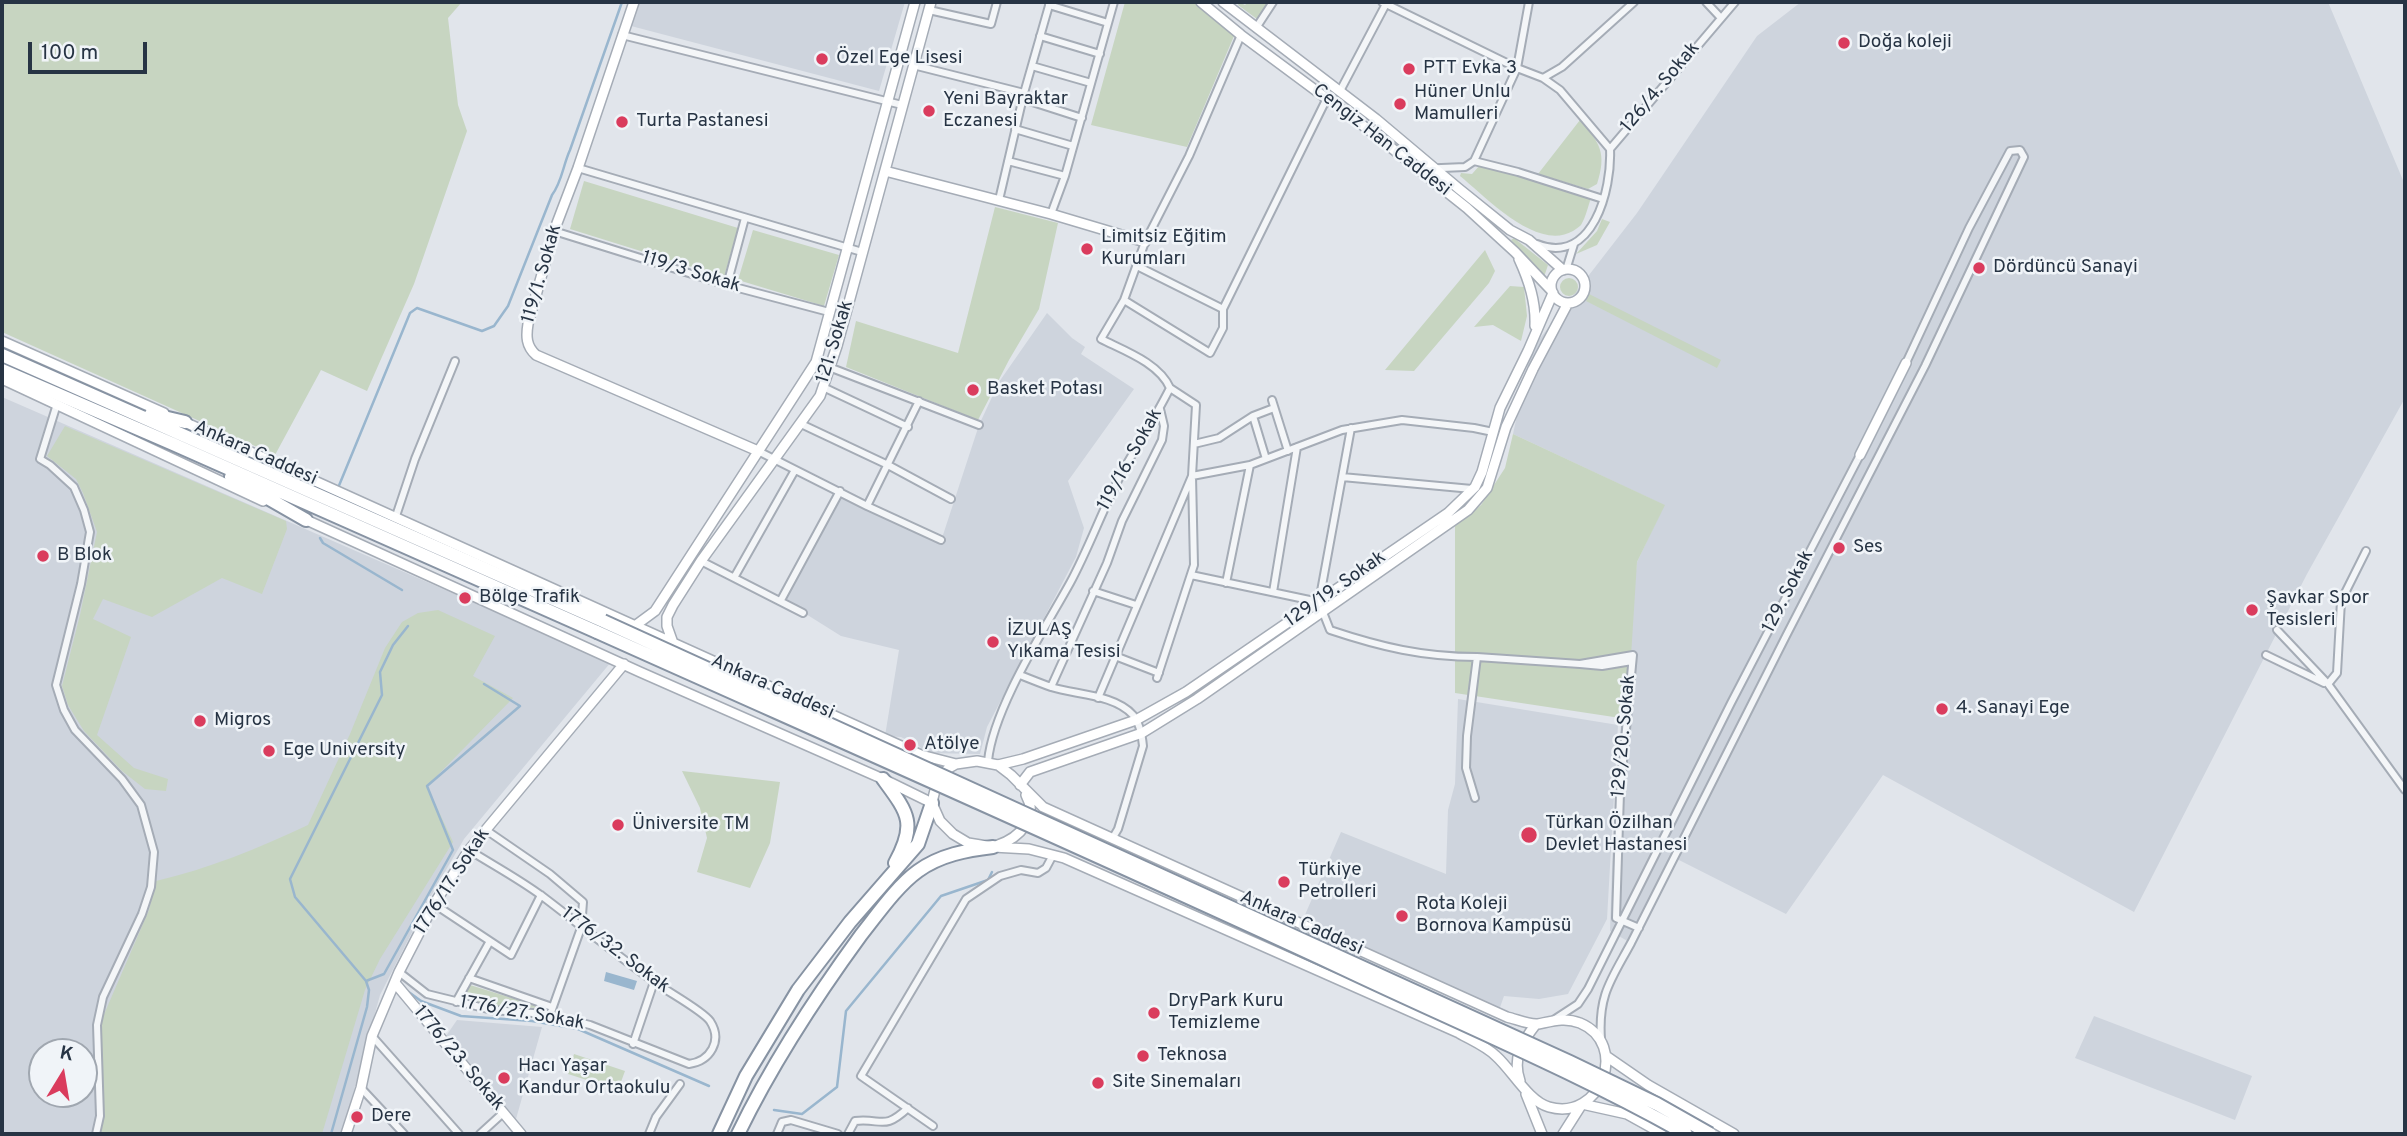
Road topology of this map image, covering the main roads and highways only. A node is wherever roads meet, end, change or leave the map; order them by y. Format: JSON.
{"nodes":[{"id":1,"x":634,"y":2,"type":"edge"},
{"id":2,"x":915,"y":2,"type":"edge"},
{"id":3,"x":1201,"y":2,"type":"edge"},
{"id":4,"x":1223,"y":2,"type":"edge"},
{"id":5,"x":930,"y":6,"type":"edge"},
{"id":6,"x":885,"y":171,"type":"junction"},
{"id":7,"x":1145,"y":242,"type":"road end"},
{"id":8,"x":1515,"y":252,"type":"junction"},
{"id":9,"x":1564,"y":270,"type":"junction"},
{"id":10,"x":1552,"y":292,"type":"junction"},
{"id":11,"x":1568,"y":303,"type":"junction"},
{"id":12,"x":1535,"y":331,"type":"junction"},
{"id":13,"x":2,"y":341,"type":"edge"},
{"id":14,"x":2,"y":355,"type":"edge"},
{"id":15,"x":1906,"y":363,"type":"road end"},
{"id":16,"x":2,"y":370,"type":"edge"},
{"id":17,"x":2,"y":379,"type":"edge"},
{"id":18,"x":116,"y":405,"type":"junction"},
{"id":19,"x":185,"y":422,"type":"junction"},
{"id":20,"x":173,"y":444,"type":"junction"},
{"id":21,"x":758,"y":451,"type":"junction"},
{"id":22,"x":1860,"y":455,"type":"road end"},
{"id":23,"x":306,"y":520,"type":"junction"},
{"id":24,"x":636,"y":625,"type":"junction"},
{"id":25,"x":600,"y":627,"type":"junction"},
{"id":26,"x":673,"y":643,"type":"junction"},
{"id":27,"x":624,"y":664,"type":"junction"},
{"id":28,"x":956,"y":764,"type":"junction"},
{"id":29,"x":998,"y":765,"type":"junction"},
{"id":30,"x":883,"y":779,"type":"junction"},
{"id":31,"x":1021,"y":786,"type":"junction"},
{"id":32,"x":932,"y":803,"type":"junction"},
{"id":33,"x":993,"y":847,"type":"junction"},
{"id":34,"x":884,"y":882,"type":"junction"},
{"id":35,"x":395,"y":983,"type":"junction"},
{"id":36,"x":1536,"y":1024,"type":"junction"},
{"id":37,"x":1606,"y":1056,"type":"junction"},
{"id":38,"x":1521,"y":1083,"type":"junction"},
{"id":39,"x":1582,"y":1104,"type":"junction"},
{"id":40,"x":346,"y":1134,"type":"edge"},
{"id":41,"x":521,"y":1134,"type":"edge"},
{"id":42,"x":719,"y":1134,"type":"edge"},
{"id":43,"x":737,"y":1134,"type":"edge"},
{"id":44,"x":1542,"y":1134,"type":"edge"},
{"id":45,"x":1563,"y":1134,"type":"edge"},
{"id":46,"x":1663,"y":1134,"type":"edge"},
{"id":47,"x":1686,"y":1134,"type":"edge"},
{"id":48,"x":1710,"y":1134,"type":"edge"},
{"id":49,"x":1734,"y":1134,"type":"edge"}],
"edges":[{"from":1,"to":21,"type":"main road","name":"119/1. Sokak"},
{"from":2,"to":21,"type":"main road","name":"121. Sokak"},
{"from":3,"to":8,"type":"main road","name":"Cengiz Han Caddesi"},
{"from":4,"to":9,"type":"main road","name":"Cengiz Han Caddesi"},
{"from":5,"to":6,"type":"main road","name":"121. Sokak"},
{"from":6,"to":7,"type":"main road"},
{"from":6,"to":26,"type":"main road","name":"121. Sokak"},
{"from":8,"to":10,"type":"main road","name":"Cengiz Han Caddesi"},
{"from":8,"to":12,"type":"main road"},
{"from":9,"to":10,"type":"main road"},
{"from":9,"to":11,"type":"main road"},
{"from":10,"to":11,"type":"main road"},
{"from":10,"to":12,"type":"main road","name":"129/19. Sokak"},
{"from":11,"to":31,"type":"main road","name":"129/19. Sokak"},
{"from":12,"to":29,"type":"main road","name":"129/19. Sokak"},
{"from":13,"to":19,"type":"main road","name":"Ankara Caddesi"},
{"from":14,"to":18,"type":"highway"},
{"from":15,"to":22,"type":"main road","name":"129. Sokak"},
{"from":16,"to":20,"type":"highway","name":"Ankara Caddesi"},
{"from":17,"to":23,"type":"main road","name":"Ankara Caddesi"},
{"from":18,"to":19,"type":"highway"},
{"from":18,"to":25,"type":"highway","name":"Ankara Caddesi"},
{"from":19,"to":24,"type":"main road","name":"Ankara Caddesi"},
{"from":20,"to":23,"type":"highway"},
{"from":20,"to":25,"type":"highway","name":"Ankara Caddesi"},
{"from":21,"to":24,"type":"main road","name":"121. Sokak"},
{"from":23,"to":27,"type":"main road","name":"Ankara Caddesi"},
{"from":24,"to":26,"type":"main road","name":"Ankara Caddesi"},
{"from":25,"to":47,"type":"highway","name":"Ankara Caddesi","bridge":true},
{"from":25,"to":48,"type":"highway","name":"Ankara Caddesi","bridge":true},
{"from":26,"to":28,"type":"main road","name":"Ankara Caddesi"},
{"from":27,"to":30,"type":"main road","name":"Ankara Caddesi"},
{"from":27,"to":35,"type":"main road","name":"1776/17. Sokak"},
{"from":28,"to":29,"type":"main road","name":"Ankara Caddesi"},
{"from":28,"to":32,"type":"main road"},
{"from":29,"to":31,"type":"main road","name":"Ankara Caddesi"},
{"from":30,"to":32,"type":"main road","name":"Ankara Caddesi"},
{"from":30,"to":34,"type":"highway"},
{"from":31,"to":33,"type":"main road"},
{"from":31,"to":36,"type":"main road","name":"Ankara Caddesi"},
{"from":32,"to":33,"type":"main road","name":"Ankara Caddesi"},
{"from":32,"to":34,"type":"highway"},
{"from":33,"to":38,"type":"main road","name":"Ankara Caddesi"},
{"from":33,"to":43,"type":"highway"},
{"from":34,"to":42,"type":"highway"},
{"from":35,"to":40,"type":"main road","name":"1776/17. Sokak"},
{"from":35,"to":41,"type":"main road","name":"1776/23. Sokak"},
{"from":36,"to":37,"type":"main road"},
{"from":36,"to":38,"type":"main road"},
{"from":37,"to":39,"type":"main road"},
{"from":37,"to":49,"type":"main road"},
{"from":38,"to":39,"type":"main road","name":"Ankara Caddesi"},
{"from":38,"to":44,"type":"main road"},
{"from":39,"to":45,"type":"main road"},
{"from":39,"to":46,"type":"main road","name":"Ankara Caddesi"}]}
